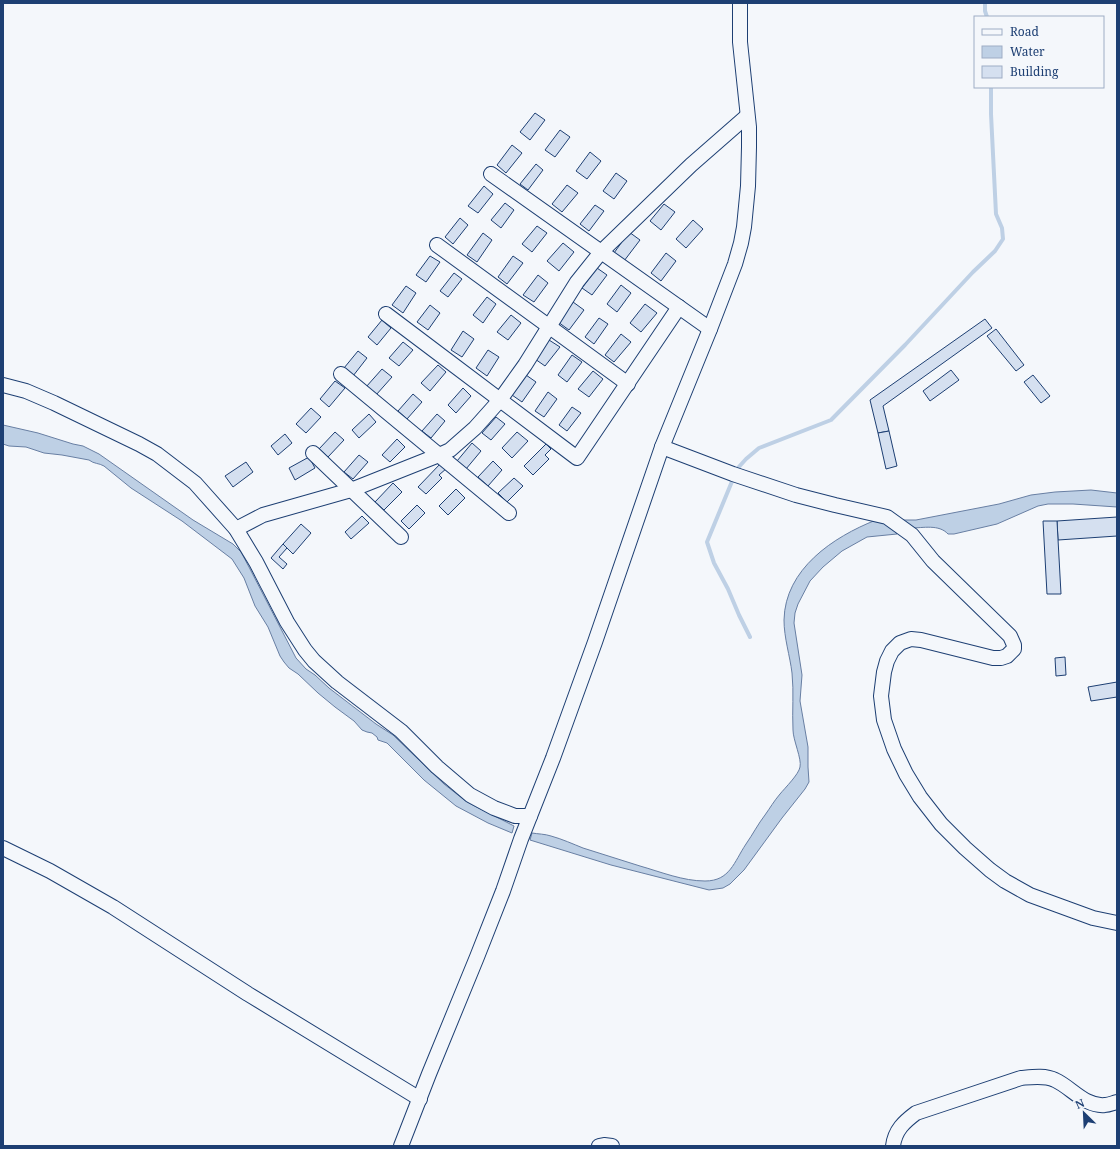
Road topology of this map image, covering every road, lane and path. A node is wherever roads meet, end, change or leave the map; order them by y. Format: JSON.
{"nodes":[{"id":1,"x":740,"y":3,"type":"edge"},
{"id":2,"x":747,"y":116,"type":"junction"},
{"id":3,"x":491,"y":174,"type":"dead end"},
{"id":4,"x":437,"y":245,"type":"dead end"},
{"id":5,"x":601,"y":252,"type":"junction"},
{"id":6,"x":679,"y":307,"type":"junction"},
{"id":7,"x":386,"y":314,"type":"dead end"},
{"id":8,"x":549,"y":327,"type":"junction"},
{"id":9,"x":710,"y":329,"type":"junction"},
{"id":10,"x":341,"y":374,"type":"dead end"},
{"id":11,"x":628,"y":384,"type":"junction"},
{"id":12,"x":3,"y":385,"type":"edge"},
{"id":13,"x":500,"y":400,"type":"junction"},
{"id":14,"x":662,"y":447,"type":"junction"},
{"id":15,"x":313,"y":453,"type":"dead end"},
{"id":16,"x":439,"y":455,"type":"junction"},
{"id":17,"x":351,"y":490,"type":"junction"},
{"id":18,"x":509,"y":514,"type":"dead end"},
{"id":19,"x":236,"y":529,"type":"junction"},
{"id":20,"x":401,"y":536,"type":"dead end"},
{"id":21,"x":528,"y":820,"type":"junction"},
{"id":22,"x":3,"y":848,"type":"edge"},
{"id":23,"x":1117,"y":924,"type":"edge"},
{"id":24,"x":420,"y":1098,"type":"junction"},
{"id":25,"x":1117,"y":1102,"type":"edge"},
{"id":26,"x":401,"y":1146,"type":"edge"},
{"id":27,"x":599,"y":1146,"type":"edge"},
{"id":28,"x":612,"y":1146,"type":"edge"},
{"id":29,"x":892,"y":1146,"type":"edge"}],
"edges":[{"from":1,"to":2,"type":"street"},
{"from":2,"to":5,"type":"street"},
{"from":2,"to":9,"type":"street"},
{"from":3,"to":5,"type":"street"},
{"from":4,"to":8,"type":"street"},
{"from":5,"to":6,"type":"street"},
{"from":5,"to":8,"type":"street"},
{"from":6,"to":9,"type":"street"},
{"from":6,"to":11,"type":"street"},
{"from":7,"to":13,"type":"street"},
{"from":8,"to":11,"type":"street"},
{"from":8,"to":13,"type":"street"},
{"from":9,"to":14,"type":"street"},
{"from":10,"to":16,"type":"street"},
{"from":11,"to":13,"type":"street"},
{"from":12,"to":19,"type":"street"},
{"from":13,"to":16,"type":"street"},
{"from":14,"to":21,"type":"street"},
{"from":14,"to":23,"type":"street"},
{"from":15,"to":17,"type":"street"},
{"from":16,"to":17,"type":"street"},
{"from":16,"to":18,"type":"street"},
{"from":17,"to":19,"type":"street"},
{"from":17,"to":20,"type":"street"},
{"from":19,"to":21,"type":"street"},
{"from":21,"to":24,"type":"street"},
{"from":22,"to":24,"type":"street"},
{"from":24,"to":26,"type":"street"},
{"from":25,"to":29,"type":"street"},
{"from":27,"to":28,"type":"street"}]}
